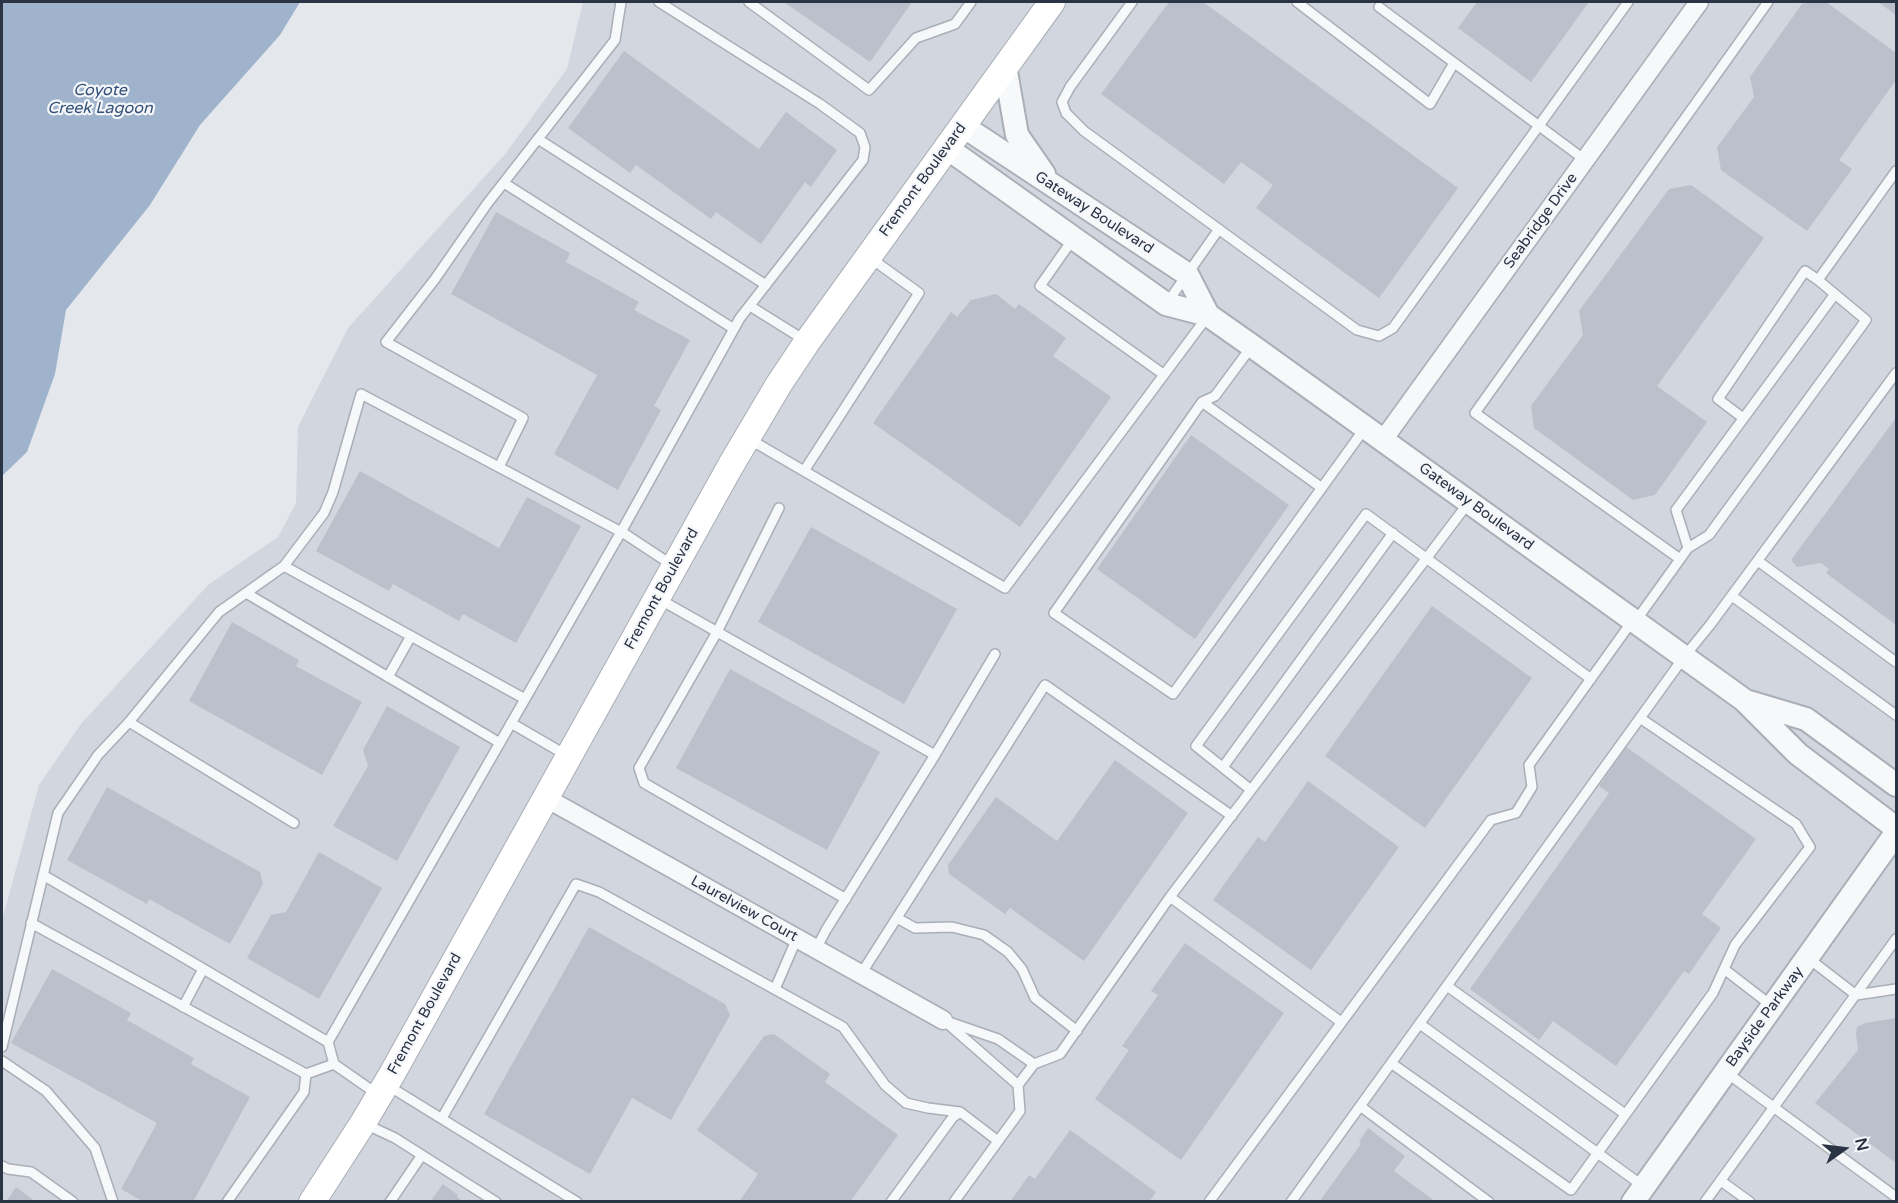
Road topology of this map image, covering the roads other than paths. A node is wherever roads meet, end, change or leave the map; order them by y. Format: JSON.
{"nodes":[{"id":1,"x":621,"y":2,"type":"edge"},
{"id":2,"x":659,"y":2,"type":"edge"},
{"id":3,"x":749,"y":2,"type":"edge"},
{"id":4,"x":971,"y":2,"type":"edge"},
{"id":5,"x":1052,"y":2,"type":"edge"},
{"id":6,"x":1132,"y":2,"type":"edge"},
{"id":7,"x":1297,"y":2,"type":"edge"},
{"id":8,"x":1628,"y":2,"type":"edge"},
{"id":9,"x":1699,"y":2,"type":"edge"},
{"id":10,"x":1768,"y":2,"type":"edge"},
{"id":11,"x":1377,"y":3,"type":"edge"},
{"id":12,"x":1454,"y":63,"type":"junction"},
{"id":13,"x":1005,"y":66,"type":"junction"},
{"id":14,"x":963,"y":126,"type":"junction"},
{"id":15,"x":1540,"y":126,"type":"junction"},
{"id":16,"x":538,"y":139,"type":"junction"},
{"id":17,"x":946,"y":148,"type":"junction"},
{"id":18,"x":1585,"y":160,"type":"junction"},
{"id":19,"x":1896,"y":171,"type":"edge"},
{"id":20,"x":504,"y":183,"type":"junction"},
{"id":21,"x":1052,"y":185,"type":"junction"},
{"id":22,"x":1219,"y":229,"type":"junction"},
{"id":23,"x":1074,"y":237,"type":"junction"},
{"id":24,"x":868,"y":256,"type":"junction"},
{"id":25,"x":1187,"y":274,"type":"junction"},
{"id":26,"x":1818,"y":280,"type":"junction"},
{"id":27,"x":766,"y":285,"type":"junction"},
{"id":28,"x":1835,"y":294,"type":"junction"},
{"id":29,"x":1167,"y":304,"type":"junction"},
{"id":30,"x":750,"y":306,"type":"junction"},
{"id":31,"x":1208,"y":315,"type":"junction"},
{"id":32,"x":735,"y":329,"type":"junction"},
{"id":33,"x":807,"y":342,"type":"junction"},
{"id":34,"x":1252,"y":346,"type":"junction"},
{"id":35,"x":1896,"y":373,"type":"edge"},
{"id":36,"x":1163,"y":374,"type":"junction"},
{"id":37,"x":1202,"y":402,"type":"junction"},
{"id":38,"x":1743,"y":418,"type":"junction"},
{"id":39,"x":1374,"y":434,"type":"junction"},
{"id":40,"x":747,"y":438,"type":"junction"},
{"id":41,"x":499,"y":467,"type":"junction"},
{"id":42,"x":804,"y":471,"type":"junction"},
{"id":43,"x":1322,"y":488,"type":"junction"},
{"id":44,"x":1469,"y":502,"type":"junction"},
{"id":45,"x":779,"y":508,"type":"dead end"},
{"id":46,"x":621,"y":532,"type":"junction"},
{"id":47,"x":1393,"y":533,"type":"junction"},
{"id":48,"x":1688,"y":548,"type":"junction"},
{"id":49,"x":1427,"y":557,"type":"junction"},
{"id":50,"x":1680,"y":559,"type":"junction"},
{"id":51,"x":1758,"y":561,"type":"junction"},
{"id":52,"x":284,"y":566,"type":"junction"},
{"id":53,"x":674,"y":567,"type":"junction"},
{"id":54,"x":246,"y":593,"type":"junction"},
{"id":55,"x":1732,"y":596,"type":"junction"},
{"id":56,"x":657,"y":598,"type":"junction"},
{"id":57,"x":1634,"y":621,"type":"junction"},
{"id":58,"x":717,"y":632,"type":"junction"},
{"id":59,"x":411,"y":636,"type":"junction"},
{"id":60,"x":995,"y":654,"type":"dead end"},
{"id":61,"x":1684,"y":657,"type":"junction"},
{"id":62,"x":1896,"y":662,"type":"edge"},
{"id":63,"x":388,"y":677,"type":"junction"},
{"id":64,"x":1591,"y":679,"type":"junction"},
{"id":65,"x":525,"y":699,"type":"junction"},
{"id":66,"x":1744,"y":700,"type":"junction"},
{"id":67,"x":1896,"y":715,"type":"edge"},
{"id":68,"x":1641,"y":718,"type":"junction"},
{"id":69,"x":129,"y":723,"type":"junction"},
{"id":70,"x":512,"y":723,"type":"junction"},
{"id":71,"x":500,"y":743,"type":"junction"},
{"id":72,"x":934,"y":755,"type":"junction"},
{"id":73,"x":569,"y":756,"type":"junction"},
{"id":74,"x":1223,"y":767,"type":"junction"},
{"id":75,"x":1896,"y":785,"type":"edge"},
{"id":76,"x":1251,"y":790,"type":"junction"},
{"id":77,"x":546,"y":798,"type":"junction"},
{"id":78,"x":1232,"y":816,"type":"junction"},
{"id":79,"x":294,"y":823,"type":"dead end"},
{"id":80,"x":1896,"y":830,"type":"edge"},
{"id":81,"x":43,"y":875,"type":"junction"},
{"id":82,"x":1170,"y":897,"type":"junction"},
{"id":83,"x":846,"y":899,"type":"junction"},
{"id":84,"x":897,"y":918,"type":"junction"},
{"id":85,"x":31,"y":923,"type":"junction"},
{"id":86,"x":797,"y":938,"type":"junction"},
{"id":87,"x":1896,"y":939,"type":"edge"},
{"id":88,"x":816,"y":949,"type":"junction"},
{"id":89,"x":1808,"y":958,"type":"junction"},
{"id":90,"x":203,"y":969,"type":"junction"},
{"id":91,"x":1724,"y":969,"type":"junction"},
{"id":92,"x":861,"y":974,"type":"junction"},
{"id":93,"x":1447,"y":986,"type":"junction"},
{"id":94,"x":775,"y":989,"type":"junction"},
{"id":95,"x":1896,"y":989,"type":"edge"},
{"id":96,"x":1856,"y":995,"type":"junction"},
{"id":97,"x":183,"y":1006,"type":"junction"},
{"id":98,"x":1773,"y":1006,"type":"junction"},
{"id":99,"x":943,"y":1020,"type":"junction"},
{"id":100,"x":1341,"y":1022,"type":"junction"},
{"id":101,"x":1420,"y":1023,"type":"junction"},
{"id":102,"x":1077,"y":1031,"type":"junction"},
{"id":103,"x":328,"y":1042,"type":"junction"},
{"id":104,"x":2,"y":1047,"type":"edge"},
{"id":105,"x":2,"y":1061,"type":"edge"},
{"id":106,"x":1391,"y":1063,"type":"junction"},
{"id":107,"x":334,"y":1064,"type":"junction"},
{"id":108,"x":1034,"y":1064,"type":"junction"},
{"id":109,"x":1726,"y":1072,"type":"junction"},
{"id":110,"x":306,"y":1074,"type":"junction"},
{"id":111,"x":1018,"y":1085,"type":"junction"},
{"id":112,"x":383,"y":1090,"type":"junction"},
{"id":113,"x":1360,"y":1106,"type":"junction"},
{"id":114,"x":1773,"y":1109,"type":"junction"},
{"id":115,"x":960,"y":1112,"type":"junction"},
{"id":116,"x":1625,"y":1114,"type":"junction"},
{"id":117,"x":442,"y":1119,"type":"junction"},
{"id":118,"x":363,"y":1123,"type":"junction"},
{"id":119,"x":998,"y":1141,"type":"junction"},
{"id":120,"x":1598,"y":1152,"type":"junction"},
{"id":121,"x":422,"y":1155,"type":"junction"},
{"id":122,"x":2,"y":1166,"type":"edge"},
{"id":123,"x":1720,"y":1181,"type":"junction"},
{"id":124,"x":1638,"y":1194,"type":"edge"},
{"id":125,"x":1896,"y":1197,"type":"edge"},
{"id":126,"x":73,"y":1202,"type":"edge"},
{"id":127,"x":112,"y":1202,"type":"edge"},
{"id":128,"x":227,"y":1202,"type":"edge"},
{"id":129,"x":312,"y":1202,"type":"edge"},
{"id":130,"x":390,"y":1202,"type":"edge"},
{"id":131,"x":496,"y":1202,"type":"edge"},
{"id":132,"x":577,"y":1202,"type":"edge"},
{"id":133,"x":891,"y":1202,"type":"edge"},
{"id":134,"x":954,"y":1202,"type":"edge"},
{"id":135,"x":1209,"y":1202,"type":"edge"},
{"id":136,"x":1291,"y":1202,"type":"edge"},
{"id":137,"x":1489,"y":1202,"type":"edge"},
{"id":138,"x":1705,"y":1202,"type":"edge"},
{"id":139,"x":1750,"y":1202,"type":"edge"}],
"edges":[{"from":1,"to":16,"type":"lane"},
{"from":2,"to":27,"type":"lane"},
{"from":3,"to":4,"type":"lane"},
{"from":5,"to":13,"type":"main road","name":"Fremont Boulevard"},
{"from":6,"to":22,"type":"lane"},
{"from":7,"to":12,"type":"lane"},
{"from":8,"to":15,"type":"lane"},
{"from":9,"to":18,"type":"street","name":"Seabridge Drive"},
{"from":10,"to":50,"type":"lane"},
{"from":11,"to":12,"type":"lane"},
{"from":12,"to":15,"type":"lane"},
{"from":13,"to":14,"type":"main road","name":"Fremont Boulevard"},
{"from":13,"to":21,"type":"street"},
{"from":14,"to":17,"type":"main road","name":"Fremont Boulevard"},
{"from":14,"to":21,"type":"street","name":"Gateway Boulevard"},
{"from":15,"to":18,"type":"lane"},
{"from":15,"to":22,"type":"lane"},
{"from":16,"to":20,"type":"lane"},
{"from":16,"to":27,"type":"lane"},
{"from":17,"to":23,"type":"street","name":"Gateway Boulevard"},
{"from":17,"to":24,"type":"main road","name":"Fremont Boulevard"},
{"from":18,"to":39,"type":"street","name":"Seabridge Drive"},
{"from":19,"to":26,"type":"lane"},
{"from":20,"to":32,"type":"lane"},
{"from":20,"to":41,"type":"lane"},
{"from":21,"to":25,"type":"street","name":"Gateway Boulevard"},
{"from":22,"to":25,"type":"lane"},
{"from":23,"to":29,"type":"street","name":"Gateway Boulevard"},
{"from":23,"to":36,"type":"lane"},
{"from":24,"to":33,"type":"main road","name":"Fremont Boulevard"},
{"from":24,"to":42,"type":"lane"},
{"from":25,"to":29,"type":"lane"},
{"from":25,"to":31,"type":"street","name":"Gateway Boulevard"},
{"from":26,"to":28,"type":"lane"},
{"from":26,"to":38,"type":"lane"},
{"from":27,"to":30,"type":"lane"},
{"from":28,"to":38,"type":"lane"},
{"from":28,"to":48,"type":"lane"},
{"from":29,"to":31,"type":"street","name":"Gateway Boulevard"},
{"from":30,"to":32,"type":"lane"},
{"from":30,"to":33,"type":"lane"},
{"from":31,"to":34,"type":"street","name":"Gateway Boulevard"},
{"from":31,"to":36,"type":"lane"},
{"from":32,"to":46,"type":"lane"},
{"from":33,"to":40,"type":"main road","name":"Fremont Boulevard"},
{"from":34,"to":37,"type":"lane"},
{"from":34,"to":39,"type":"street","name":"Gateway Boulevard"},
{"from":35,"to":51,"type":"lane"},
{"from":36,"to":42,"type":"lane"},
{"from":37,"to":43,"type":"lane"},
{"from":37,"to":43,"type":"lane"},
{"from":38,"to":48,"type":"lane"},
{"from":39,"to":43,"type":"lane"},
{"from":39,"to":44,"type":"street","name":"Gateway Boulevard"},
{"from":40,"to":42,"type":"lane"},
{"from":40,"to":53,"type":"main road","name":"Fremont Boulevard"},
{"from":41,"to":46,"type":"lane"},
{"from":41,"to":52,"type":"lane"},
{"from":44,"to":49,"type":"lane"},
{"from":44,"to":57,"type":"street","name":"Gateway Boulevard"},
{"from":45,"to":58,"type":"lane"},
{"from":46,"to":53,"type":"lane"},
{"from":46,"to":65,"type":"lane"},
{"from":47,"to":49,"type":"lane"},
{"from":47,"to":74,"type":"lane"},
{"from":47,"to":74,"type":"lane"},
{"from":48,"to":50,"type":"lane"},
{"from":49,"to":64,"type":"lane"},
{"from":49,"to":76,"type":"lane"},
{"from":50,"to":57,"type":"lane"},
{"from":51,"to":55,"type":"lane"},
{"from":51,"to":62,"type":"lane"},
{"from":52,"to":54,"type":"lane"},
{"from":52,"to":59,"type":"lane"},
{"from":53,"to":56,"type":"main road","name":"Fremont Boulevard"},
{"from":54,"to":63,"type":"lane"},
{"from":54,"to":69,"type":"lane"},
{"from":55,"to":61,"type":"lane"},
{"from":55,"to":67,"type":"lane"},
{"from":56,"to":58,"type":"lane"},
{"from":56,"to":73,"type":"main road","name":"Fremont Boulevard"},
{"from":57,"to":61,"type":"street","name":"Gateway Boulevard"},
{"from":57,"to":64,"type":"lane"},
{"from":58,"to":72,"type":"lane"},
{"from":58,"to":83,"type":"lane"},
{"from":59,"to":63,"type":"lane"},
{"from":59,"to":65,"type":"lane"},
{"from":60,"to":72,"type":"lane"},
{"from":61,"to":66,"type":"street","name":"Gateway Boulevard"},
{"from":61,"to":68,"type":"lane"},
{"from":63,"to":71,"type":"lane"},
{"from":64,"to":100,"type":"lane"},
{"from":65,"to":70,"type":"lane"},
{"from":66,"to":75,"type":"street","name":"Gateway Boulevard"},
{"from":66,"to":80,"type":"street","name":"Gateway Boulevard"},
{"from":68,"to":91,"type":"lane"},
{"from":68,"to":93,"type":"lane"},
{"from":69,"to":79,"type":"lane"},
{"from":69,"to":81,"type":"lane"},
{"from":70,"to":71,"type":"lane"},
{"from":70,"to":73,"type":"lane"},
{"from":71,"to":103,"type":"lane"},
{"from":72,"to":83,"type":"lane"},
{"from":73,"to":77,"type":"main road","name":"Fremont Boulevard"},
{"from":74,"to":76,"type":"lane"},
{"from":76,"to":78,"type":"lane"},
{"from":77,"to":86,"type":"street","name":"Laurelview Court"},
{"from":77,"to":112,"type":"main road","name":"Fremont Boulevard"},
{"from":78,"to":82,"type":"lane"},
{"from":78,"to":84,"type":"lane"},
{"from":80,"to":89,"type":"street","name":"Bayside Parkway"},
{"from":81,"to":85,"type":"lane"},
{"from":81,"to":90,"type":"lane"},
{"from":82,"to":100,"type":"lane"},
{"from":82,"to":102,"type":"lane"},
{"from":83,"to":88,"type":"lane"},
{"from":84,"to":92,"type":"lane"},
{"from":84,"to":102,"type":"lane"},
{"from":85,"to":97,"type":"lane"},
{"from":85,"to":104,"type":"lane"},
{"from":86,"to":88,"type":"street","name":"Laurelview Court"},
{"from":86,"to":94,"type":"lane"},
{"from":87,"to":96,"type":"lane"},
{"from":88,"to":92,"type":"street","name":"Laurelview Court"},
{"from":89,"to":96,"type":"lane"},
{"from":89,"to":98,"type":"street","name":"Bayside Parkway"},
{"from":90,"to":97,"type":"lane"},
{"from":90,"to":103,"type":"lane"},
{"from":91,"to":98,"type":"lane"},
{"from":91,"to":116,"type":"lane"},
{"from":92,"to":99,"type":"street","name":"Laurelview Court"},
{"from":93,"to":101,"type":"lane"},
{"from":93,"to":116,"type":"lane"},
{"from":94,"to":115,"type":"lane"},
{"from":94,"to":117,"type":"lane"},
{"from":95,"to":96,"type":"lane"},
{"from":96,"to":114,"type":"lane"},
{"from":97,"to":110,"type":"lane"},
{"from":98,"to":109,"type":"street","name":"Bayside Parkway"},
{"from":99,"to":108,"type":"lane"},
{"from":99,"to":111,"type":"lane"},
{"from":100,"to":135,"type":"lane"},
{"from":101,"to":106,"type":"lane"},
{"from":101,"to":120,"type":"lane"},
{"from":102,"to":108,"type":"lane"},
{"from":103,"to":107,"type":"lane"},
{"from":105,"to":127,"type":"lane"},
{"from":106,"to":113,"type":"lane"},
{"from":106,"to":120,"type":"lane"},
{"from":107,"to":110,"type":"lane"},
{"from":107,"to":112,"type":"lane"},
{"from":108,"to":111,"type":"lane"},
{"from":109,"to":114,"type":"lane"},
{"from":109,"to":124,"type":"street","name":"Bayside Parkway"},
{"from":110,"to":128,"type":"lane"},
{"from":111,"to":119,"type":"lane"},
{"from":112,"to":117,"type":"lane"},
{"from":112,"to":118,"type":"main road","name":"Fremont Boulevard"},
{"from":113,"to":136,"type":"lane"},
{"from":113,"to":137,"type":"lane"},
{"from":114,"to":123,"type":"lane"},
{"from":114,"to":125,"type":"lane"},
{"from":115,"to":119,"type":"lane"},
{"from":115,"to":133,"type":"lane"},
{"from":116,"to":120,"type":"lane"},
{"from":117,"to":132,"type":"lane"},
{"from":118,"to":121,"type":"lane"},
{"from":118,"to":129,"type":"main road","name":"Fremont Boulevard"},
{"from":119,"to":134,"type":"lane"},
{"from":120,"to":124,"type":"lane"},
{"from":121,"to":130,"type":"lane"},
{"from":121,"to":131,"type":"lane"},
{"from":122,"to":126,"type":"lane"},
{"from":123,"to":138,"type":"lane"},
{"from":123,"to":139,"type":"lane"}]}
